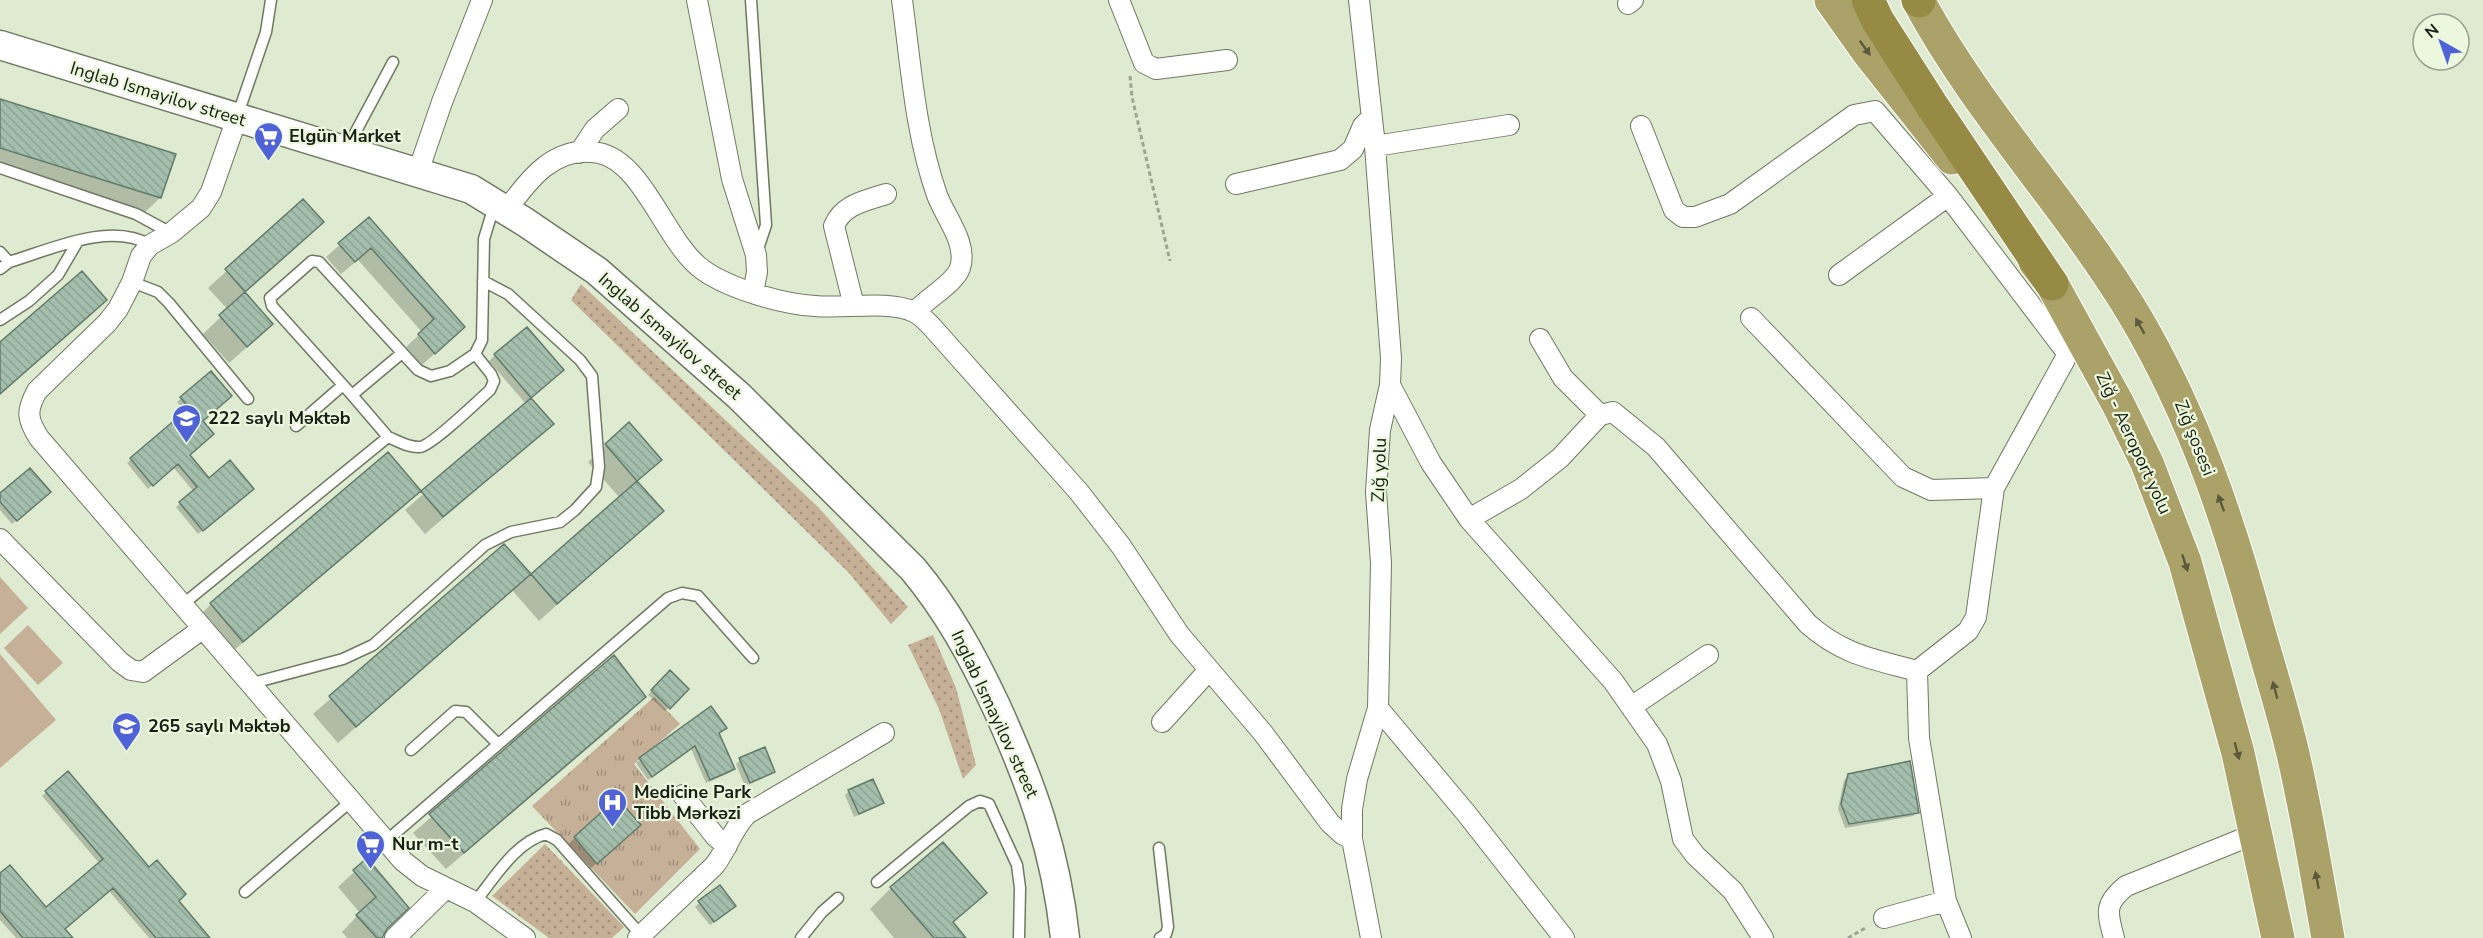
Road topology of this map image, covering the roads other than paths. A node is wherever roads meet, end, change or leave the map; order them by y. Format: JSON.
{"nodes":[{"id":1,"x":271,"y":0,"type":"edge"},
{"id":2,"x":482,"y":0,"type":"edge"},
{"id":3,"x":697,"y":0,"type":"edge"},
{"id":4,"x":751,"y":0,"type":"edge"},
{"id":5,"x":902,"y":0,"type":"edge"},
{"id":6,"x":1119,"y":0,"type":"edge"},
{"id":7,"x":1359,"y":0,"type":"edge"},
{"id":8,"x":1831,"y":0,"type":"edge"},
{"id":9,"x":1868,"y":0,"type":"edge"},
{"id":10,"x":1918,"y":0,"type":"edge"},
{"id":11,"x":0,"y":45,"type":"edge"},
{"id":12,"x":1227,"y":60,"type":"dead end"},
{"id":13,"x":393,"y":62,"type":"dead end"},
{"id":14,"x":618,"y":109,"type":"dead end"},
{"id":15,"x":237,"y":117,"type":"junction"},
{"id":16,"x":1371,"y":118,"type":"junction"},
{"id":17,"x":1509,"y":125,"type":"dead end"},
{"id":18,"x":1641,"y":126,"type":"dead end"},
{"id":19,"x":1375,"y":146,"type":"junction"},
{"id":20,"x":346,"y":150,"type":"junction"},
{"id":21,"x":579,"y":153,"type":"junction"},
{"id":22,"x":0,"y":168,"type":"edge"},
{"id":23,"x":418,"y":172,"type":"junction"},
{"id":24,"x":1236,"y":184,"type":"dead end"},
{"id":25,"x":886,"y":194,"type":"dead end"},
{"id":26,"x":1948,"y":196,"type":"junction"},
{"id":27,"x":500,"y":208,"type":"junction"},
{"id":28,"x":171,"y":233,"type":"junction"},
{"id":29,"x":78,"y":241,"type":"junction"},
{"id":30,"x":150,"y":245,"type":"junction"},
{"id":31,"x":0,"y":252,"type":"edge"},
{"id":32,"x":756,"y":255,"type":"junction"},
{"id":33,"x":4,"y":266,"type":"edge"},
{"id":34,"x":1839,"y":275,"type":"dead end"},
{"id":35,"x":483,"y":281,"type":"junction"},
{"id":36,"x":132,"y":282,"type":"junction"},
{"id":37,"x":2052,"y":284,"type":"junction"},
{"id":38,"x":753,"y":293,"type":"junction"},
{"id":39,"x":854,"y":306,"type":"junction"},
{"id":40,"x":915,"y":312,"type":"junction"},
{"id":41,"x":1752,"y":318,"type":"dead end"},
{"id":42,"x":0,"y":320,"type":"edge"},
{"id":43,"x":1540,"y":339,"type":"dead end"},
{"id":44,"x":2079,"y":351,"type":"junction"},
{"id":45,"x":402,"y":353,"type":"junction"},
{"id":46,"x":475,"y":354,"type":"junction"},
{"id":47,"x":343,"y":385,"type":"junction"},
{"id":48,"x":1390,"y":386,"type":"junction"},
{"id":49,"x":352,"y":395,"type":"junction"},
{"id":50,"x":248,"y":399,"type":"dead end"},
{"id":51,"x":1600,"y":415,"type":"junction"},
{"id":52,"x":296,"y":426,"type":"dead end"},
{"id":53,"x":388,"y":437,"type":"junction"},
{"id":54,"x":1994,"y":488,"type":"junction"},
{"id":55,"x":1468,"y":519,"type":"junction"},
{"id":56,"x":0,"y":539,"type":"edge"},
{"id":57,"x":182,"y":605,"type":"junction"},
{"id":58,"x":202,"y":629,"type":"junction"},
{"id":59,"x":1708,"y":655,"type":"dead end"},
{"id":60,"x":753,"y":658,"type":"dead end"},
{"id":61,"x":1209,"y":670,"type":"junction"},
{"id":62,"x":1917,"y":670,"type":"junction"},
{"id":63,"x":249,"y":684,"type":"junction"},
{"id":64,"x":1631,"y":707,"type":"junction"},
{"id":65,"x":1378,"y":708,"type":"junction"},
{"id":66,"x":1162,"y":722,"type":"dead end"},
{"id":67,"x":884,"y":733,"type":"dead end"},
{"id":68,"x":498,"y":744,"type":"junction"},
{"id":69,"x":411,"y":750,"type":"dead end"},
{"id":70,"x":683,"y":795,"type":"dead end"},
{"id":71,"x":350,"y":801,"type":"junction"},
{"id":72,"x":2257,"y":833,"type":"junction"},
{"id":73,"x":1352,"y":838,"type":"junction"},
{"id":74,"x":385,"y":842,"type":"junction"},
{"id":75,"x":726,"y":846,"type":"junction"},
{"id":76,"x":1159,"y":848,"type":"dead end"},
{"id":77,"x":877,"y":882,"type":"dead end"},
{"id":78,"x":445,"y":889,"type":"junction"},
{"id":79,"x":245,"y":892,"type":"dead end"},
{"id":80,"x":838,"y":898,"type":"dead end"},
{"id":81,"x":1946,"y":901,"type":"junction"},
{"id":82,"x":475,"y":902,"type":"junction"},
{"id":83,"x":1884,"y":918,"type":"road end"},
{"id":84,"x":640,"y":936,"type":"edge"},
{"id":85,"x":395,"y":938,"type":"edge"},
{"id":86,"x":525,"y":938,"type":"edge"},
{"id":87,"x":801,"y":938,"type":"edge"},
{"id":88,"x":1019,"y":938,"type":"edge"},
{"id":89,"x":1065,"y":938,"type":"edge"},
{"id":90,"x":1160,"y":938,"type":"edge"},
{"id":91,"x":1371,"y":938,"type":"edge"},
{"id":92,"x":1564,"y":938,"type":"edge"},
{"id":93,"x":1763,"y":938,"type":"edge"},
{"id":94,"x":1961,"y":938,"type":"edge"},
{"id":95,"x":2114,"y":938,"type":"edge"},
{"id":96,"x":2278,"y":938,"type":"edge"},
{"id":97,"x":2328,"y":938,"type":"edge"}],
"edges":[{"from":1,"to":15,"type":"lane"},
{"from":2,"to":23,"type":"street"},
{"from":3,"to":32,"type":"street"},
{"from":4,"to":32,"type":"lane"},
{"from":5,"to":40,"type":"street"},
{"from":6,"to":12,"type":"street"},
{"from":7,"to":16,"type":"street","name":"Zığ yolu"},
{"from":8,"to":37,"type":"highway","one_way":true},
{"from":9,"to":37,"type":"highway","name":"Zığ - Aeroport yolu"},
{"from":97,"to":10,"type":"highway","name":"Zığ şosesi","one_way":true},
{"from":11,"to":15,"type":"main road","name":"Inglab Ismayilov street"},
{"from":13,"to":20,"type":"lane"},
{"from":14,"to":21,"type":"street"},
{"from":15,"to":20,"type":"main road","name":"Inglab Ismayilov street"},
{"from":15,"to":28,"type":"street"},
{"from":16,"to":19,"type":"street","name":"Zığ yolu"},
{"from":16,"to":24,"type":"street"},
{"from":17,"to":19,"type":"street"},
{"from":18,"to":26,"type":"street"},
{"from":19,"to":48,"type":"street","name":"Zığ yolu"},
{"from":20,"to":23,"type":"main road","name":"Inglab Ismayilov street"},
{"from":21,"to":27,"type":"street"},
{"from":21,"to":38,"type":"street"},
{"from":22,"to":28,"type":"lane"},
{"from":23,"to":27,"type":"main road","name":"Inglab Ismayilov street"},
{"from":25,"to":39,"type":"street"},
{"from":26,"to":34,"type":"street"},
{"from":26,"to":44,"type":"street"},
{"from":27,"to":35,"type":"lane"},
{"from":27,"to":89,"type":"main road","name":"Inglab Ismayilov street"},
{"from":28,"to":30,"type":"street"},
{"from":29,"to":30,"type":"lane"},
{"from":29,"to":33,"type":"lane"},
{"from":29,"to":42,"type":"lane"},
{"from":30,"to":36,"type":"street"},
{"from":31,"to":33,"type":"lane"},
{"from":32,"to":38,"type":"street"},
{"from":35,"to":46,"type":"lane"},
{"from":35,"to":63,"type":"lane"},
{"from":36,"to":50,"type":"lane"},
{"from":36,"to":57,"type":"street"},
{"from":37,"to":44,"type":"highway","name":"Zığ - Aeroport yolu"},
{"from":38,"to":39,"type":"street"},
{"from":39,"to":40,"type":"street"},
{"from":40,"to":61,"type":"street"},
{"from":41,"to":54,"type":"street"},
{"from":43,"to":51,"type":"street"},
{"from":44,"to":54,"type":"street"},
{"from":44,"to":72,"type":"highway","name":"Zığ - Aeroport yolu","one_way":true},
{"from":45,"to":46,"type":"lane"},
{"from":45,"to":47,"type":"lane"},
{"from":45,"to":49,"type":"lane"},
{"from":46,"to":53,"type":"lane"},
{"from":47,"to":49,"type":"lane"},
{"from":47,"to":52,"type":"lane"},
{"from":48,"to":55,"type":"street"},
{"from":48,"to":65,"type":"street","name":"Zığ yolu"},
{"from":49,"to":53,"type":"lane"},
{"from":51,"to":55,"type":"street"},
{"from":51,"to":62,"type":"street"},
{"from":53,"to":57,"type":"lane"},
{"from":54,"to":62,"type":"street"},
{"from":55,"to":64,"type":"street"},
{"from":56,"to":58,"type":"street"},
{"from":57,"to":58,"type":"street"},
{"from":58,"to":63,"type":"street"},
{"from":59,"to":64,"type":"street"},
{"from":60,"to":68,"type":"lane"},
{"from":61,"to":66,"type":"street"},
{"from":61,"to":73,"type":"street"},
{"from":62,"to":81,"type":"street"},
{"from":63,"to":71,"type":"street"},
{"from":64,"to":93,"type":"street"},
{"from":65,"to":73,"type":"street","name":"Zığ yolu"},
{"from":65,"to":92,"type":"street"},
{"from":67,"to":75,"type":"street"},
{"from":68,"to":69,"type":"lane"},
{"from":68,"to":74,"type":"lane"},
{"from":70,"to":75,"type":"street"},
{"from":71,"to":74,"type":"street"},
{"from":71,"to":79,"type":"lane"},
{"from":72,"to":95,"type":"street"},
{"from":72,"to":96,"type":"highway","name":"Zığ - Aeroport yolu"},
{"from":73,"to":91,"type":"street","name":"Zığ yolu"},
{"from":74,"to":78,"type":"street"},
{"from":75,"to":84,"type":"street"},
{"from":76,"to":90,"type":"lane"},
{"from":77,"to":88,"type":"lane"},
{"from":78,"to":82,"type":"street"},
{"from":78,"to":85,"type":"street"},
{"from":80,"to":87,"type":"lane"},
{"from":81,"to":83,"type":"street"},
{"from":81,"to":94,"type":"street"},
{"from":82,"to":84,"type":"lane"},
{"from":82,"to":86,"type":"street"}]}
